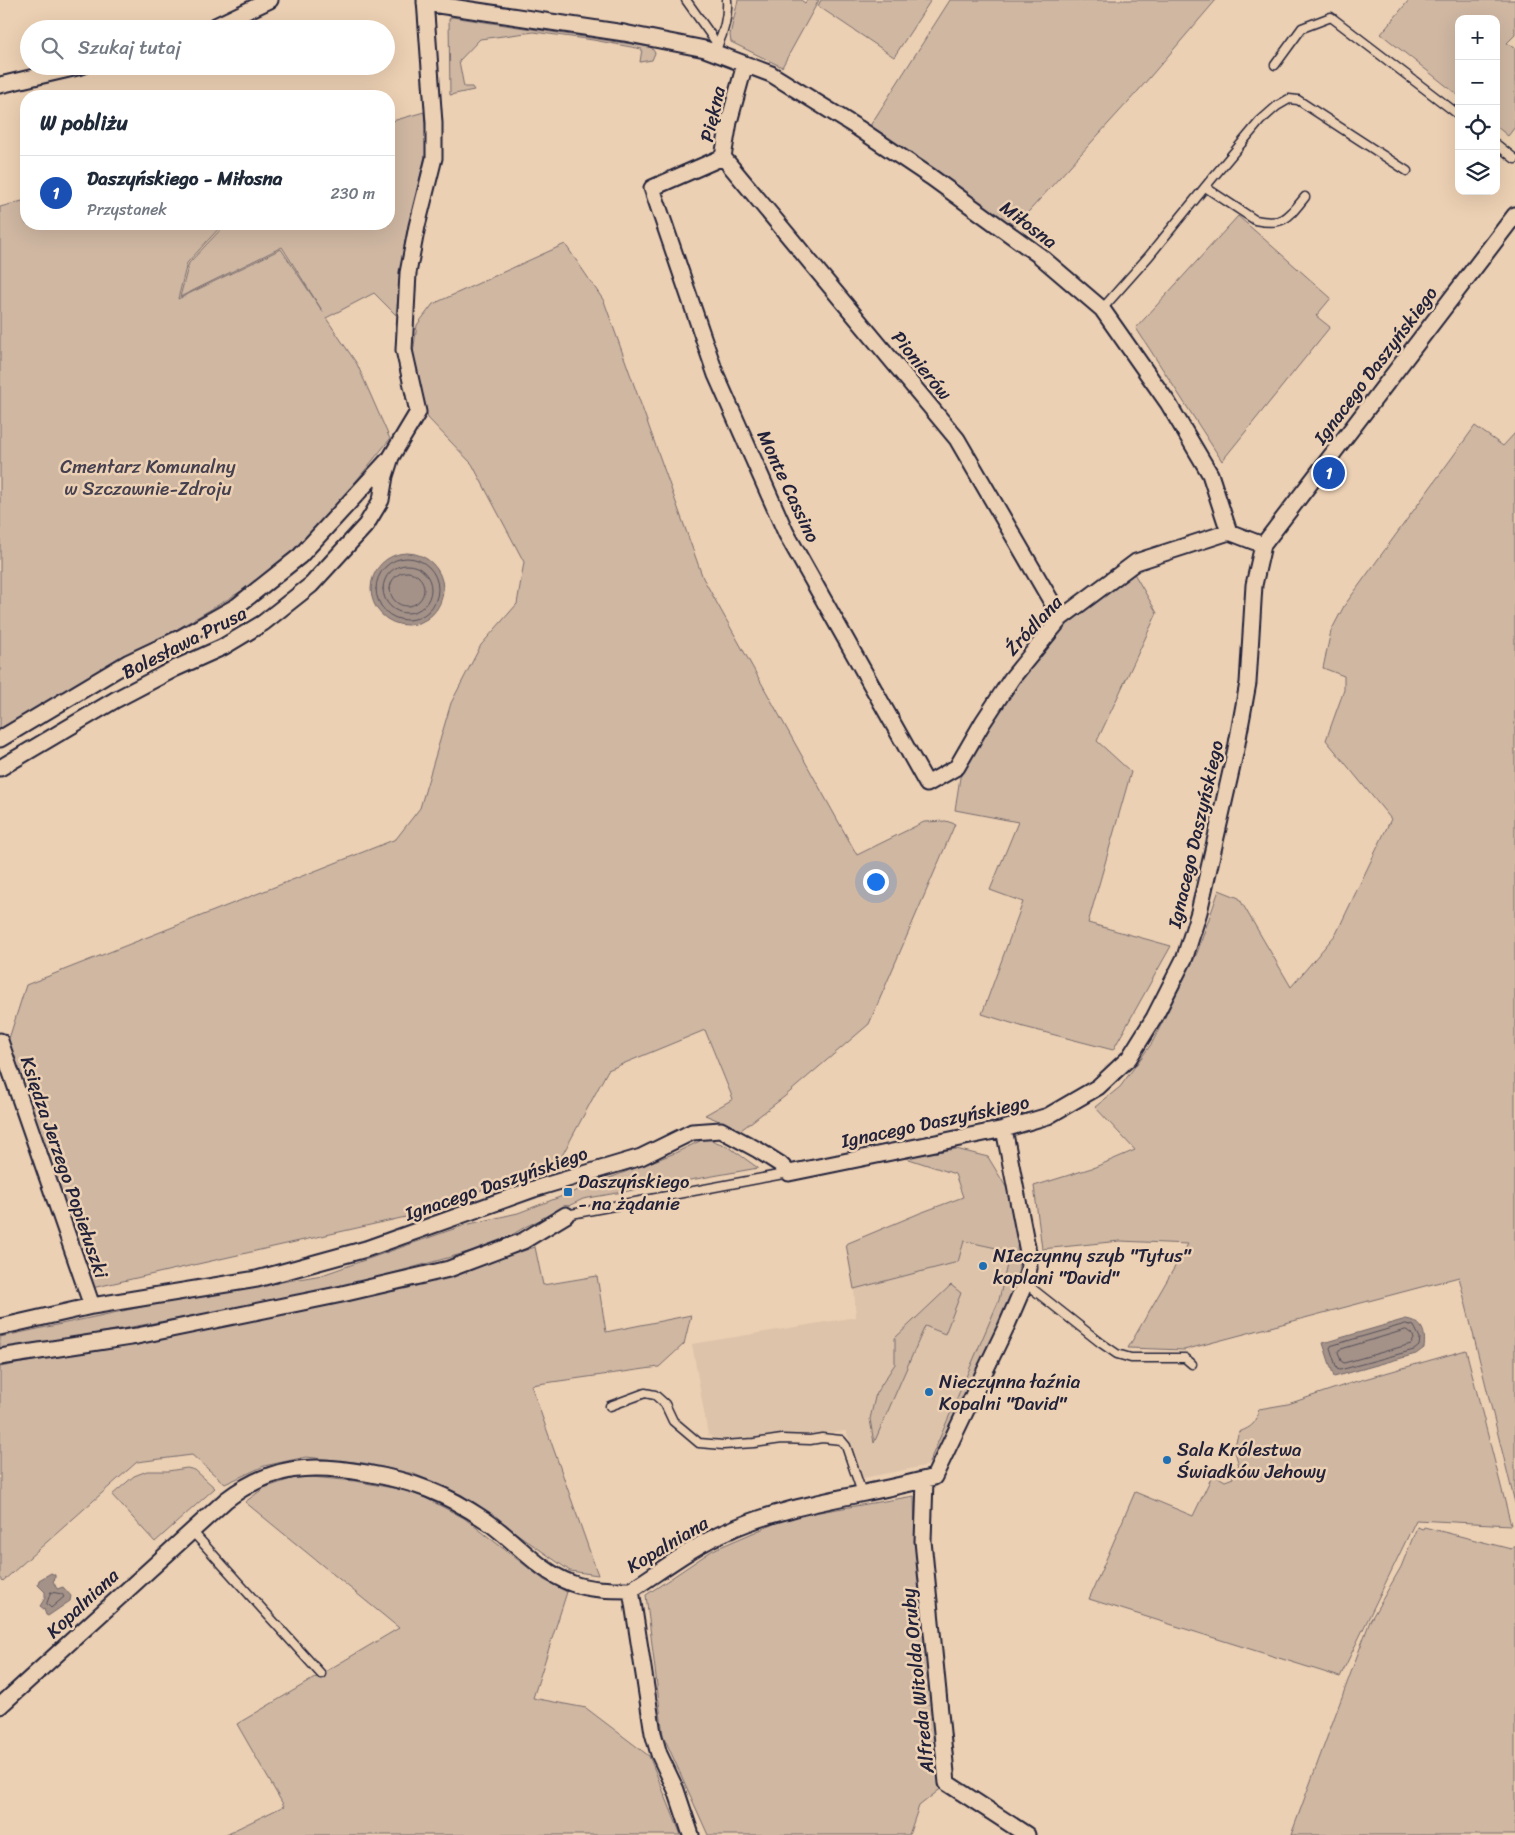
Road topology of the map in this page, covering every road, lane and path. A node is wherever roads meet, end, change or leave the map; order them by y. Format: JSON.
{"nodes":[{"id":1,"x":270,"y":0,"type":"edge"},
{"id":2,"x":686,"y":0,"type":"edge"},
{"id":3,"x":727,"y":0,"type":"edge"},
{"id":4,"x":425,"y":2,"type":"edge"},
{"id":5,"x":228,"y":20,"type":"edge"},
{"id":6,"x":711,"y":47,"type":"junction"},
{"id":7,"x":745,"y":64,"type":"junction"},
{"id":8,"x":1275,"y":65,"type":"dead end"},
{"id":9,"x":43,"y":75,"type":"edge"},
{"id":10,"x":0,"y":85,"type":"edge"},
{"id":11,"x":1455,"y":112,"type":"edge"},
{"id":12,"x":1500,"y":147,"type":"edge"},
{"id":13,"x":723,"y":157,"type":"junction"},
{"id":14,"x":1515,"y":159,"type":"edge"},
{"id":15,"x":1408,"y":171,"type":"dead end"},
{"id":16,"x":1205,"y":187,"type":"junction"},
{"id":17,"x":652,"y":188,"type":"joint"},
{"id":18,"x":1305,"y":197,"type":"dead end"},
{"id":19,"x":1515,"y":214,"type":"edge"},
{"id":20,"x":1102,"y":308,"type":"junction"},
{"id":21,"x":391,"y":457,"type":"junction"},
{"id":22,"x":1230,"y":532,"type":"junction"},
{"id":23,"x":1263,"y":545,"type":"junction"},
{"id":24,"x":1061,"y":618,"type":"junction"},
{"id":25,"x":0,"y":739,"type":"edge"},
{"id":26,"x":0,"y":768,"type":"edge"},
{"id":27,"x":927,"y":784,"type":"joint"},
{"id":28,"x":0,"y":1041,"type":"edge"},
{"id":29,"x":1004,"y":1129,"type":"junction"},
{"id":30,"x":789,"y":1172,"type":"junction"},
{"id":31,"x":566,"y":1215,"type":"joint"},
{"id":32,"x":1025,"y":1283,"type":"junction"},
{"id":33,"x":92,"y":1306,"type":"junction"},
{"id":34,"x":0,"y":1327,"type":"edge"},
{"id":35,"x":0,"y":1356,"type":"edge"},
{"id":36,"x":1192,"y":1364,"type":"dead end"},
{"id":37,"x":610,"y":1406,"type":"dead end"},
{"id":38,"x":925,"y":1480,"type":"junction"},
{"id":39,"x":862,"y":1493,"type":"junction"},
{"id":40,"x":191,"y":1530,"type":"junction"},
{"id":41,"x":631,"y":1590,"type":"junction"},
{"id":42,"x":321,"y":1674,"type":"dead end"},
{"id":43,"x":0,"y":1706,"type":"edge"},
{"id":44,"x":691,"y":1835,"type":"edge"},
{"id":45,"x":1027,"y":1835,"type":"edge"}],
"edges":[{"from":1,"to":5,"type":"street"},
{"from":2,"to":6,"type":"lane"},
{"from":3,"to":6,"type":"lane"},
{"from":4,"to":6,"type":"street","name":"Bolesława Prusa"},
{"from":4,"to":21,"type":"street","name":"Bolesława Prusa"},
{"from":6,"to":7,"type":"street","name":"Miłosna"},
{"from":7,"to":13,"type":"street","name":"Piękna"},
{"from":7,"to":20,"type":"street","name":"Miłosna"},
{"from":8,"to":11,"type":"lane"},
{"from":9,"to":10,"type":"street"},
{"from":12,"to":14,"type":"lane"},
{"from":13,"to":17,"type":"street","name":"Piękna"},
{"from":13,"to":24,"type":"street","name":"Pionierów"},
{"from":15,"to":16,"type":"lane"},
{"from":16,"to":18,"type":"lane"},
{"from":16,"to":20,"type":"lane"},
{"from":17,"to":27,"type":"street","name":"Monte Cassino"},
{"from":19,"to":23,"type":"street","name":"Ignacego Daszyńskiego"},
{"from":20,"to":22,"type":"street","name":"Miłosna"},
{"from":21,"to":25,"type":"street"},
{"from":21,"to":26,"type":"street","name":"Bolesława Prusa"},
{"from":22,"to":23,"type":"street"},
{"from":22,"to":24,"type":"street","name":"Źródlana"},
{"from":23,"to":29,"type":"street","name":"Ignacego Daszyńskiego"},
{"from":24,"to":27,"type":"street","name":"Źródlana"},
{"from":28,"to":33,"type":"street","name":"Księdza Jerzego Popiełuszki"},
{"from":29,"to":30,"type":"street","name":"Ignacego Daszyńskiego"},
{"from":29,"to":32,"type":"street"},
{"from":30,"to":31,"type":"lane"},
{"from":30,"to":33,"type":"street","name":"Ignacego Daszyńskiego"},
{"from":31,"to":35,"type":"street"},
{"from":32,"to":36,"type":"lane"},
{"from":32,"to":38,"type":"street"},
{"from":33,"to":34,"type":"street","name":"Ignacego Daszyńskiego"},
{"from":37,"to":39,"type":"lane"},
{"from":38,"to":39,"type":"street","name":"Kopalniana"},
{"from":38,"to":45,"type":"street","name":"Alfreda Witolda Oruby"},
{"from":39,"to":41,"type":"street","name":"Kopalniana"},
{"from":40,"to":41,"type":"street","name":"Kopalniana"},
{"from":40,"to":42,"type":"lane"},
{"from":40,"to":43,"type":"street","name":"Kopalniana"},
{"from":41,"to":44,"type":"street"}]}
